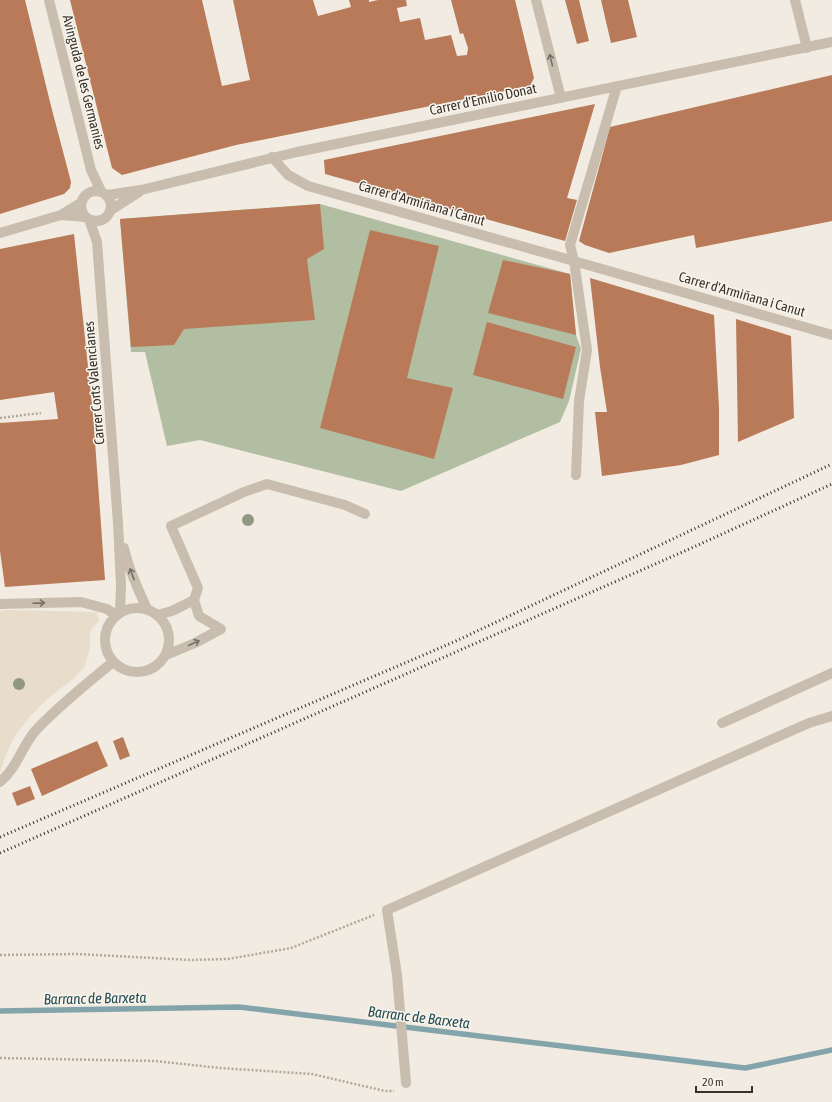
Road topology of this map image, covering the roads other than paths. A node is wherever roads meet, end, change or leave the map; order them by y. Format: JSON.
{"nodes":[{"id":1,"x":49,"y":0,"type":"edge"},
{"id":2,"x":536,"y":0,"type":"edge"},
{"id":3,"x":796,"y":0,"type":"edge"},
{"id":4,"x":832,"y":42,"type":"edge"},
{"id":5,"x":807,"y":48,"type":"junction"},
{"id":6,"x":617,"y":86,"type":"junction"},
{"id":7,"x":561,"y":98,"type":"junction"},
{"id":8,"x":272,"y":157,"type":"junction"},
{"id":9,"x":91,"y":170,"type":"junction"},
{"id":10,"x":141,"y":190,"type":"junction"},
{"id":11,"x":104,"y":193,"type":"junction"},
{"id":12,"x":84,"y":197,"type":"junction"},
{"id":13,"x":108,"y":214,"type":"junction"},
{"id":14,"x":61,"y":215,"type":"junction"},
{"id":15,"x":87,"y":218,"type":"junction"},
{"id":16,"x":0,"y":233,"type":"edge"},
{"id":17,"x":97,"y":242,"type":"junction"},
{"id":18,"x":574,"y":260,"type":"junction"},
{"id":19,"x":832,"y":335,"type":"edge"},
{"id":20,"x":576,"y":475,"type":"dead end"},
{"id":21,"x":366,"y":514,"type":"dead end"},
{"id":22,"x":118,"y":523,"type":"junction"},
{"id":23,"x":194,"y":600,"type":"junction"},
{"id":24,"x":0,"y":604,"type":"edge"},
{"id":25,"x":148,"y":609,"type":"junction"},
{"id":26,"x":118,"y":614,"type":"junction"},
{"id":27,"x":157,"y":615,"type":"junction"},
{"id":28,"x":166,"y":655,"type":"junction"},
{"id":29,"x":113,"y":662,"type":"junction"},
{"id":30,"x":832,"y":673,"type":"edge"},
{"id":31,"x":832,"y":716,"type":"edge"},
{"id":32,"x":722,"y":723,"type":"dead end"},
{"id":33,"x":0,"y":782,"type":"edge"},
{"id":34,"x":406,"y":1083,"type":"road end"}],
"edges":[{"from":1,"to":9,"type":"street","name":"Avinguda de les Germanies"},
{"from":7,"to":2,"type":"street","one_way":true},
{"from":3,"to":5,"type":"street"},
{"from":4,"to":5,"type":"street","name":"Carrer d'Emilio Donat"},
{"from":5,"to":6,"type":"street","name":"Carrer d'Emilio Donat"},
{"from":6,"to":7,"type":"street","name":"Carrer d'Emilio Donat"},
{"from":6,"to":18,"type":"street"},
{"from":7,"to":8,"type":"street","name":"Carrer d'Emilio Donat"},
{"from":8,"to":10,"type":"street","name":"Carrer d'Emilio Donat"},
{"from":8,"to":18,"type":"street","name":"Carrer d'Armiñana i Canut"},
{"from":9,"to":11,"type":"street","name":"Avinguda de les Germanies"},
{"from":9,"to":12,"type":"street","name":"Avinguda de les Germanies"},
{"from":10,"to":11,"type":"street","name":"Carrer d'Emilio Donat"},
{"from":10,"to":13,"type":"street","name":"Carrer d'Emilio Donat"},
{"from":11,"to":12,"type":"street"},
{"from":11,"to":13,"type":"street"},
{"from":12,"to":14,"type":"street"},
{"from":12,"to":15,"type":"street"},
{"from":13,"to":15,"type":"street"},
{"from":13,"to":17,"type":"street","name":"Carrer Corts Valencianes"},
{"from":14,"to":15,"type":"street"},
{"from":14,"to":16,"type":"street"},
{"from":15,"to":17,"type":"street","name":"Carrer Corts Valencianes"},
{"from":17,"to":22,"type":"street","name":"Carrer Corts Valencianes"},
{"from":18,"to":19,"type":"street","name":"Carrer d'Armiñana i Canut"},
{"from":18,"to":20,"type":"street"},
{"from":21,"to":23,"type":"street"},
{"from":25,"to":22,"type":"street","name":"Carrer Corts Valencianes","one_way":true},
{"from":22,"to":26,"type":"street","name":"Carrer Corts Valencianes"},
{"from":23,"to":27,"type":"street"},
{"from":28,"to":23,"type":"street","one_way":true},
{"from":24,"to":26,"type":"street","one_way":true},
{"from":25,"to":26,"type":"street"},
{"from":25,"to":27,"type":"street"},
{"from":26,"to":29,"type":"street"},
{"from":27,"to":28,"type":"street"},
{"from":28,"to":29,"type":"street"},
{"from":29,"to":33,"type":"street"},
{"from":30,"to":32,"type":"street"},
{"from":31,"to":34,"type":"street"}]}
